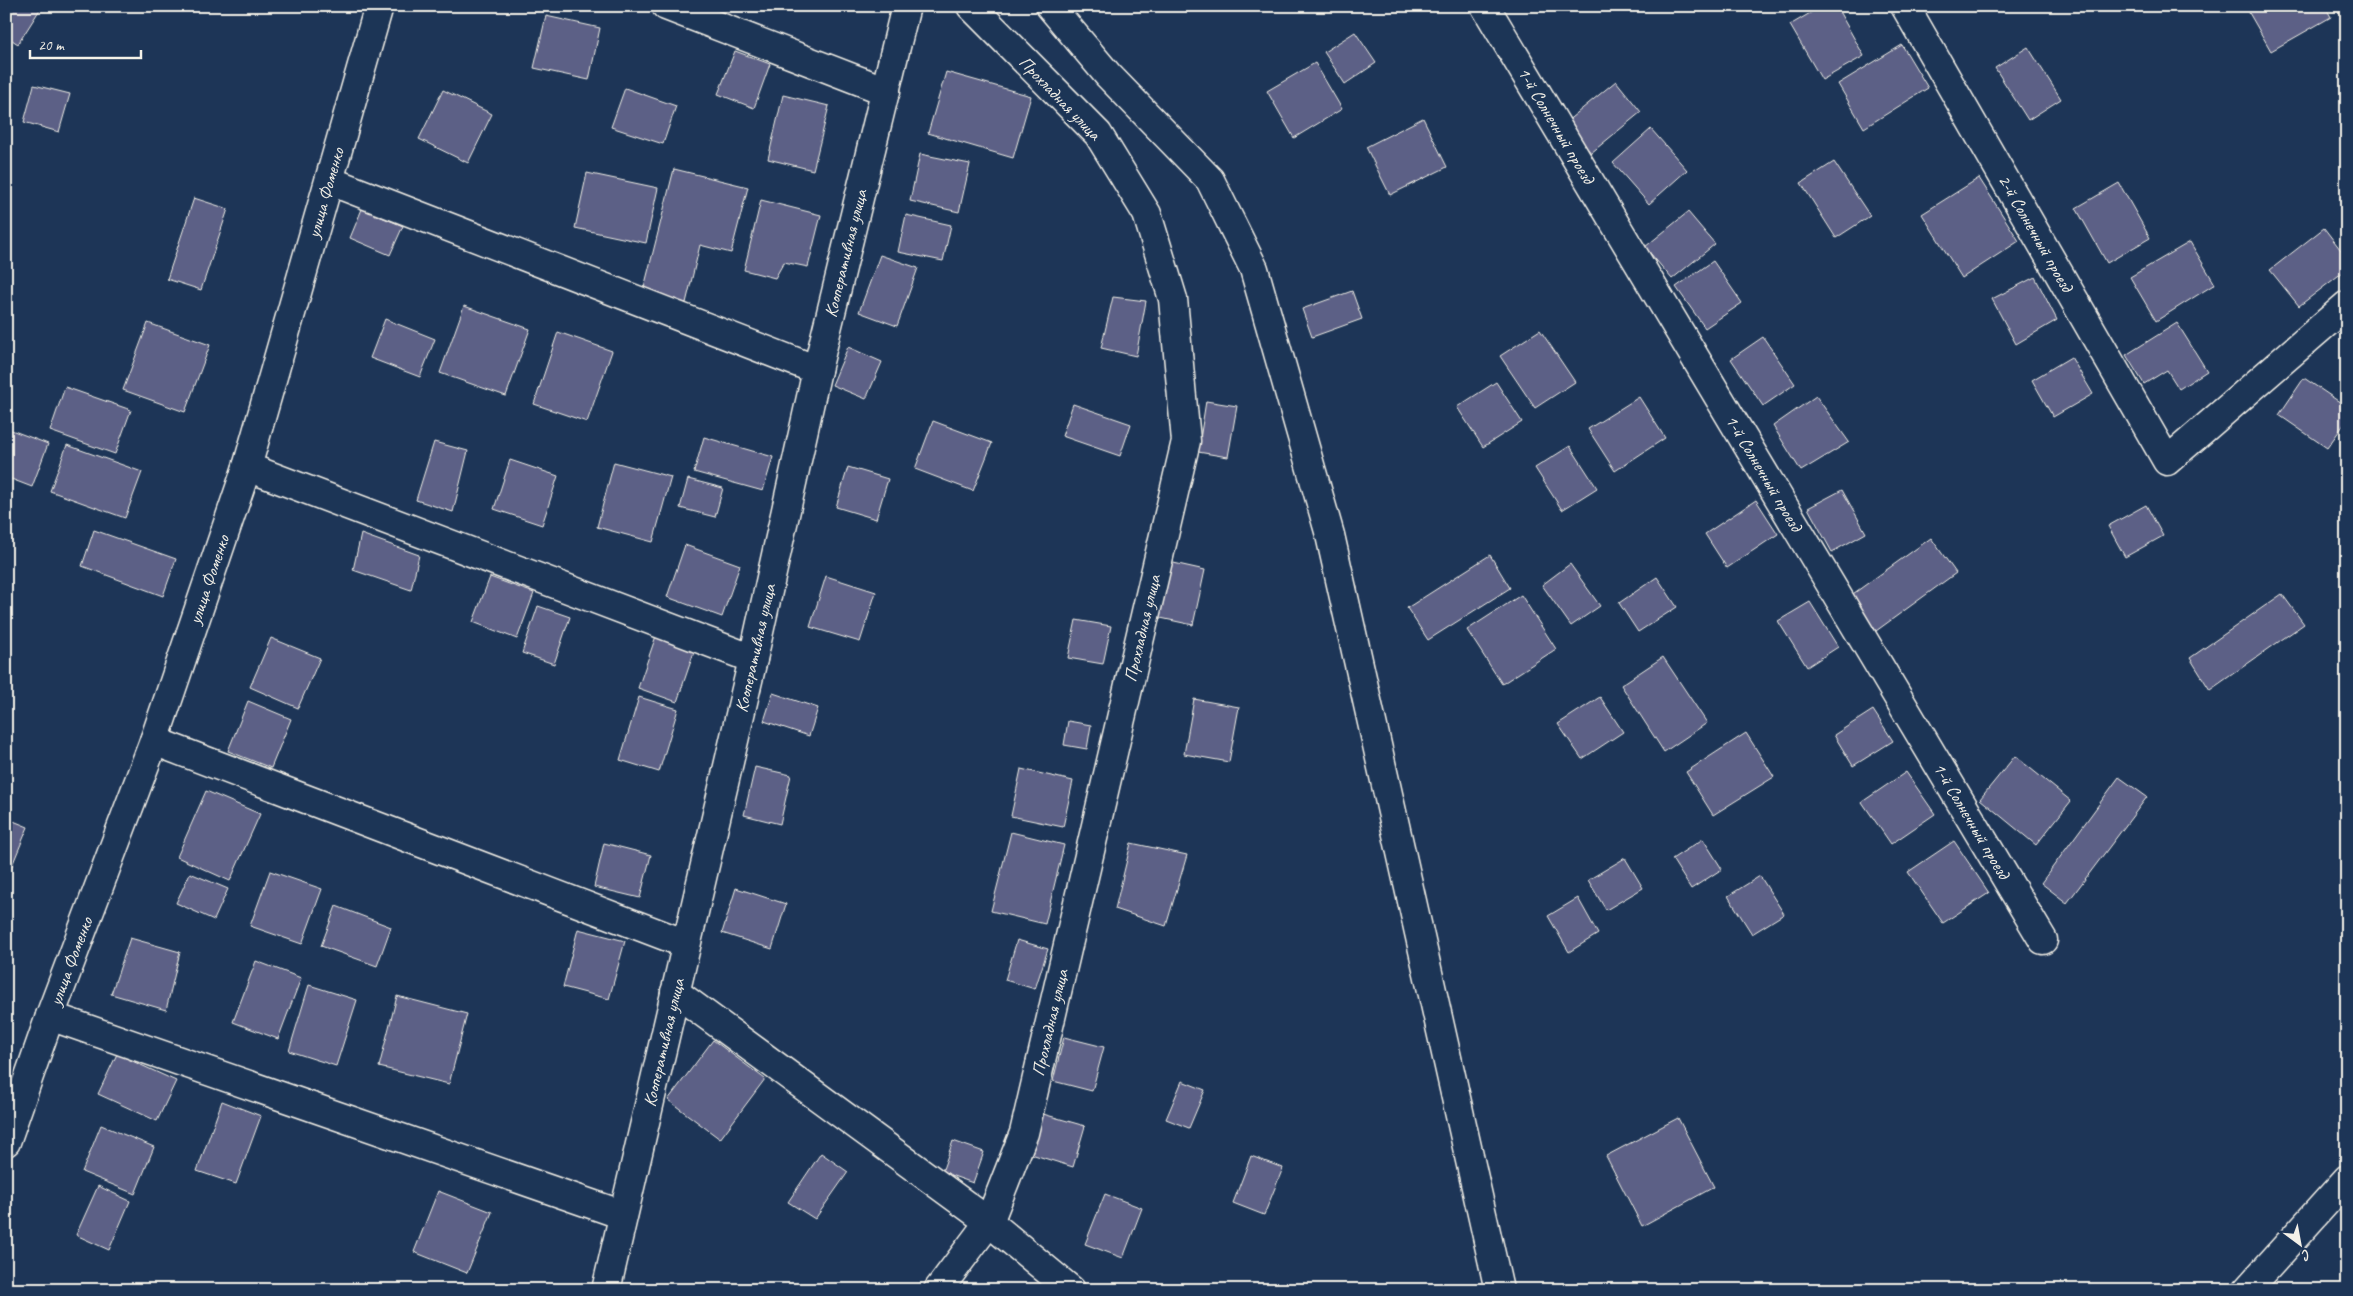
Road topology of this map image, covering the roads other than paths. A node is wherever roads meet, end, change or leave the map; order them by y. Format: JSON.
{"nodes":[{"id":1,"x":379,"y":6,"type":"edge"},
{"id":2,"x":666,"y":6,"type":"edge"},
{"id":3,"x":906,"y":6,"type":"edge"},
{"id":4,"x":971,"y":6,"type":"edge"},
{"id":5,"x":1050,"y":6,"type":"edge"},
{"id":6,"x":1485,"y":6,"type":"edge"},
{"id":7,"x":1905,"y":6,"type":"edge"},
{"id":8,"x":886,"y":91,"type":"junction"},
{"id":9,"x":330,"y":181,"type":"junction"},
{"id":10,"x":2347,"y":305,"type":"edge"},
{"id":11,"x":817,"y":370,"type":"junction"},
{"id":12,"x":247,"y":467,"type":"junction"},
{"id":13,"x":753,"y":659,"type":"junction"},
{"id":14,"x":154,"y":741,"type":"junction"},
{"id":15,"x":2043,"y":940,"type":"dead end"},
{"id":16,"x":686,"y":944,"type":"junction"},
{"id":17,"x":675,"y":992,"type":"junction"},
{"id":18,"x":50,"y":1016,"type":"junction"},
{"id":19,"x":6,"y":1142,"type":"edge"},
{"id":20,"x":2347,"y":1179,"type":"edge"},
{"id":21,"x":623,"y":1215,"type":"junction"},
{"id":22,"x":989,"y":1222,"type":"junction"},
{"id":23,"x":606,"y":1290,"type":"edge"},
{"id":24,"x":938,"y":1290,"type":"edge"},
{"id":25,"x":1071,"y":1290,"type":"edge"},
{"id":26,"x":1499,"y":1290,"type":"edge"},
{"id":27,"x":2247,"y":1290,"type":"edge"}],
"edges":[{"from":1,"to":9,"type":"street","name":"улица Фоменко"},
{"from":2,"to":8,"type":"street"},
{"from":3,"to":8,"type":"street","name":"Кооперативная улица"},
{"from":4,"to":22,"type":"street","name":"Прохладная улица"},
{"from":5,"to":26,"type":"street"},
{"from":6,"to":15,"type":"street","name":"1-й Солнечный проезд"},
{"from":7,"to":10,"type":"street","name":"2-й Солнечный проезд"},
{"from":8,"to":11,"type":"street","name":"Кооперативная улица"},
{"from":9,"to":11,"type":"street"},
{"from":9,"to":12,"type":"street","name":"улица Фоменко"},
{"from":11,"to":13,"type":"street","name":"Кооперативная улица"},
{"from":12,"to":13,"type":"street"},
{"from":12,"to":14,"type":"street","name":"улица Фоменко"},
{"from":13,"to":16,"type":"street","name":"Кооперативная улица"},
{"from":14,"to":16,"type":"street"},
{"from":14,"to":18,"type":"street","name":"улица Фоменко"},
{"from":16,"to":17,"type":"street","name":"Кооперативная улица"},
{"from":17,"to":21,"type":"street","name":"Кооперативная улица"},
{"from":17,"to":22,"type":"street"},
{"from":18,"to":19,"type":"street","name":"улица Фоменко"},
{"from":18,"to":21,"type":"street"},
{"from":20,"to":27,"type":"street"},
{"from":21,"to":23,"type":"street","name":"Кооперативная улица"},
{"from":22,"to":24,"type":"street","name":"Прохладная улица"},
{"from":22,"to":25,"type":"street"}]}
